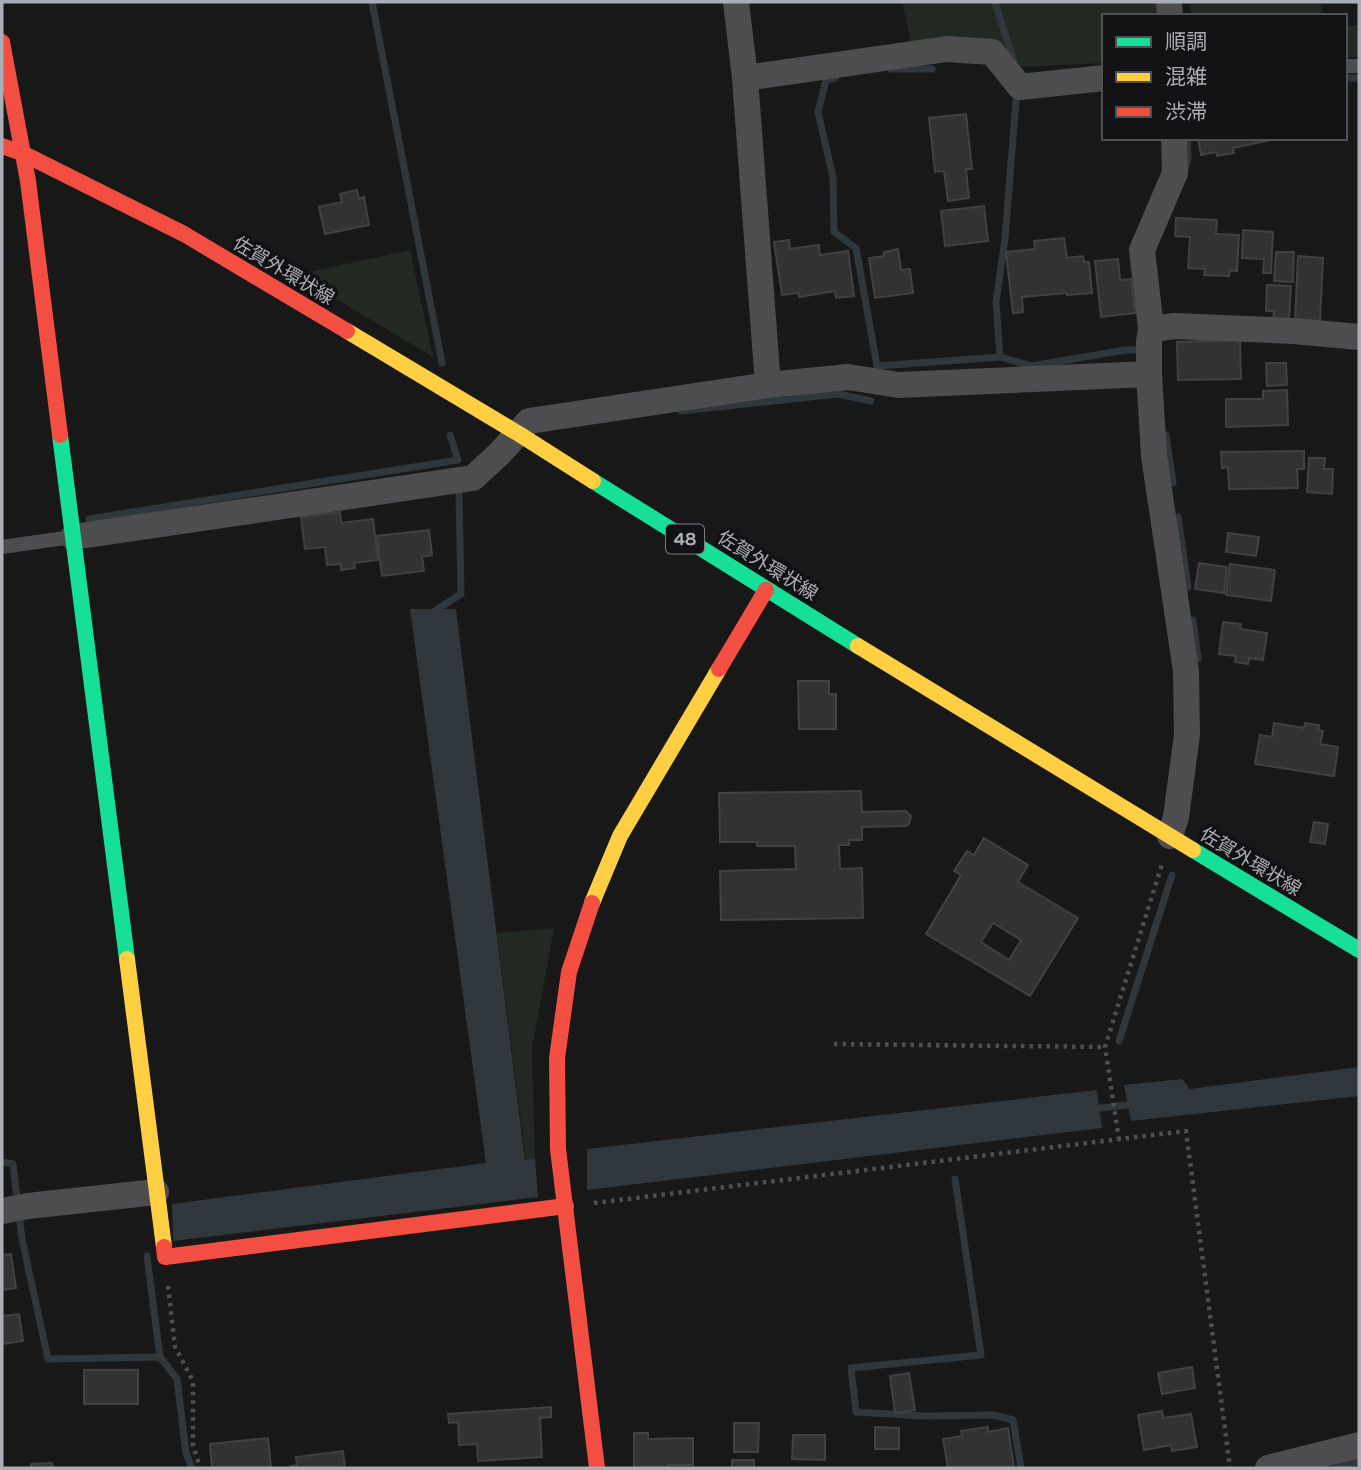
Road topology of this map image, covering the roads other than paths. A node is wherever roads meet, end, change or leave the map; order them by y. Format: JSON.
{"nodes":[{"id":1,"x":736,"y":2,"type":"edge"},
{"id":2,"x":2,"y":42,"type":"edge"},
{"id":3,"x":746,"y":78,"type":"junction"},
{"id":4,"x":1102,"y":78,"type":"edge"},
{"id":5,"x":1174,"y":140,"type":"edge"},
{"id":6,"x":2,"y":146,"type":"edge"},
{"id":7,"x":22,"y":153,"type":"junction"},
{"id":8,"x":1359,"y":337,"type":"edge"},
{"id":9,"x":1154,"y":347,"type":"junction"},
{"id":10,"x":768,"y":385,"type":"junction"},
{"id":11,"x":519,"y":434,"type":"junction"},
{"id":12,"x":73,"y":537,"type":"junction"},
{"id":13,"x":2,"y":547,"type":"edge"},
{"id":14,"x":766,"y":590,"type":"junction"},
{"id":15,"x":1170,"y":836,"type":"junction"},
{"id":16,"x":1359,"y":950,"type":"edge"},
{"id":17,"x":157,"y":1203,"type":"junction"},
{"id":18,"x":566,"y":1206,"type":"junction"},
{"id":19,"x":12,"y":1209,"type":"edge"},
{"id":20,"x":1359,"y":1445,"type":"edge"},
{"id":21,"x":597,"y":1468,"type":"edge"},
{"id":22,"x":1268,"y":1468,"type":"edge"}],
"edges":[{"from":1,"to":3,"type":"street"},
{"from":2,"to":7,"type":"street"},
{"from":3,"to":4,"type":"street"},
{"from":3,"to":10,"type":"street"},
{"from":5,"to":9,"type":"street"},
{"from":6,"to":7,"type":"street","name":"佐賀外環状線","number":"48"},
{"from":7,"to":11,"type":"street","name":"佐賀外環状線","number":"48"},
{"from":7,"to":12,"type":"street"},
{"from":8,"to":9,"type":"street"},
{"from":9,"to":10,"type":"street"},
{"from":9,"to":15,"type":"street"},
{"from":10,"to":11,"type":"street"},
{"from":11,"to":12,"type":"street"},
{"from":11,"to":14,"type":"street","name":"佐賀外環状線","number":"48"},
{"from":12,"to":13,"type":"lane"},
{"from":12,"to":17,"type":"street"},
{"from":14,"to":15,"type":"street","name":"佐賀外環状線","number":"48"},
{"from":14,"to":18,"type":"street"},
{"from":15,"to":16,"type":"street","name":"佐賀外環状線","number":"48"},
{"from":17,"to":18,"type":"street"},
{"from":17,"to":19,"type":"street"},
{"from":18,"to":21,"type":"street"},
{"from":20,"to":22,"type":"street"}]}
